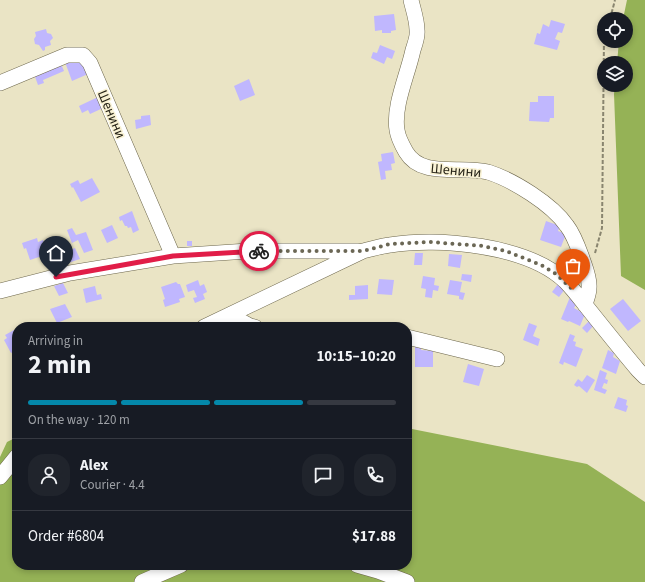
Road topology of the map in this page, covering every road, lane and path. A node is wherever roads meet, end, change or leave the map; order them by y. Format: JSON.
{"nodes":[{"id":1,"x":411,"y":0,"type":"edge"},
{"id":2,"x":615,"y":0,"type":"edge"},
{"id":3,"x":612,"y":12,"type":"edge"},
{"id":4,"x":604,"y":48,"type":"edge"},
{"id":5,"x":0,"y":83,"type":"edge"},
{"id":6,"x":363,"y":251,"type":"junction"},
{"id":7,"x":173,"y":256,"type":"junction"},
{"id":8,"x":594,"y":256,"type":"dead end"},
{"id":9,"x":0,"y":291,"type":"edge"},
{"id":10,"x":585,"y":305,"type":"junction"},
{"id":11,"x":230,"y":315,"type":"junction"},
{"id":12,"x":215,"y":322,"type":"edge"},
{"id":13,"x":243,"y":322,"type":"edge"},
{"id":14,"x":412,"y":338,"type":"edge"},
{"id":15,"x":496,"y":359,"type":"dead end"},
{"id":16,"x":645,"y":378,"type":"edge"},
{"id":17,"x":12,"y":462,"type":"edge"},
{"id":18,"x":0,"y":478,"type":"edge"},
{"id":19,"x":170,"y":570,"type":"edge"},
{"id":20,"x":374,"y":570,"type":"edge"},
{"id":21,"x":142,"y":582,"type":"edge"},
{"id":22,"x":407,"y":582,"type":"edge"}],
"edges":[{"from":1,"to":10,"type":"street","name":"Шенини"},
{"from":2,"to":3,"type":"path"},
{"from":4,"to":8,"type":"path"},
{"from":5,"to":7,"type":"street","name":"Шенини"},
{"from":6,"to":7,"type":"street"},
{"from":6,"to":10,"type":"street"},
{"from":6,"to":11,"type":"street"},
{"from":7,"to":9,"type":"street"},
{"from":10,"to":16,"type":"street"},
{"from":11,"to":12,"type":"street"},
{"from":11,"to":13,"type":"street"},
{"from":14,"to":15,"type":"street"},
{"from":17,"to":18,"type":"street"},
{"from":19,"to":21,"type":"street"},
{"from":20,"to":22,"type":"street"}]}
